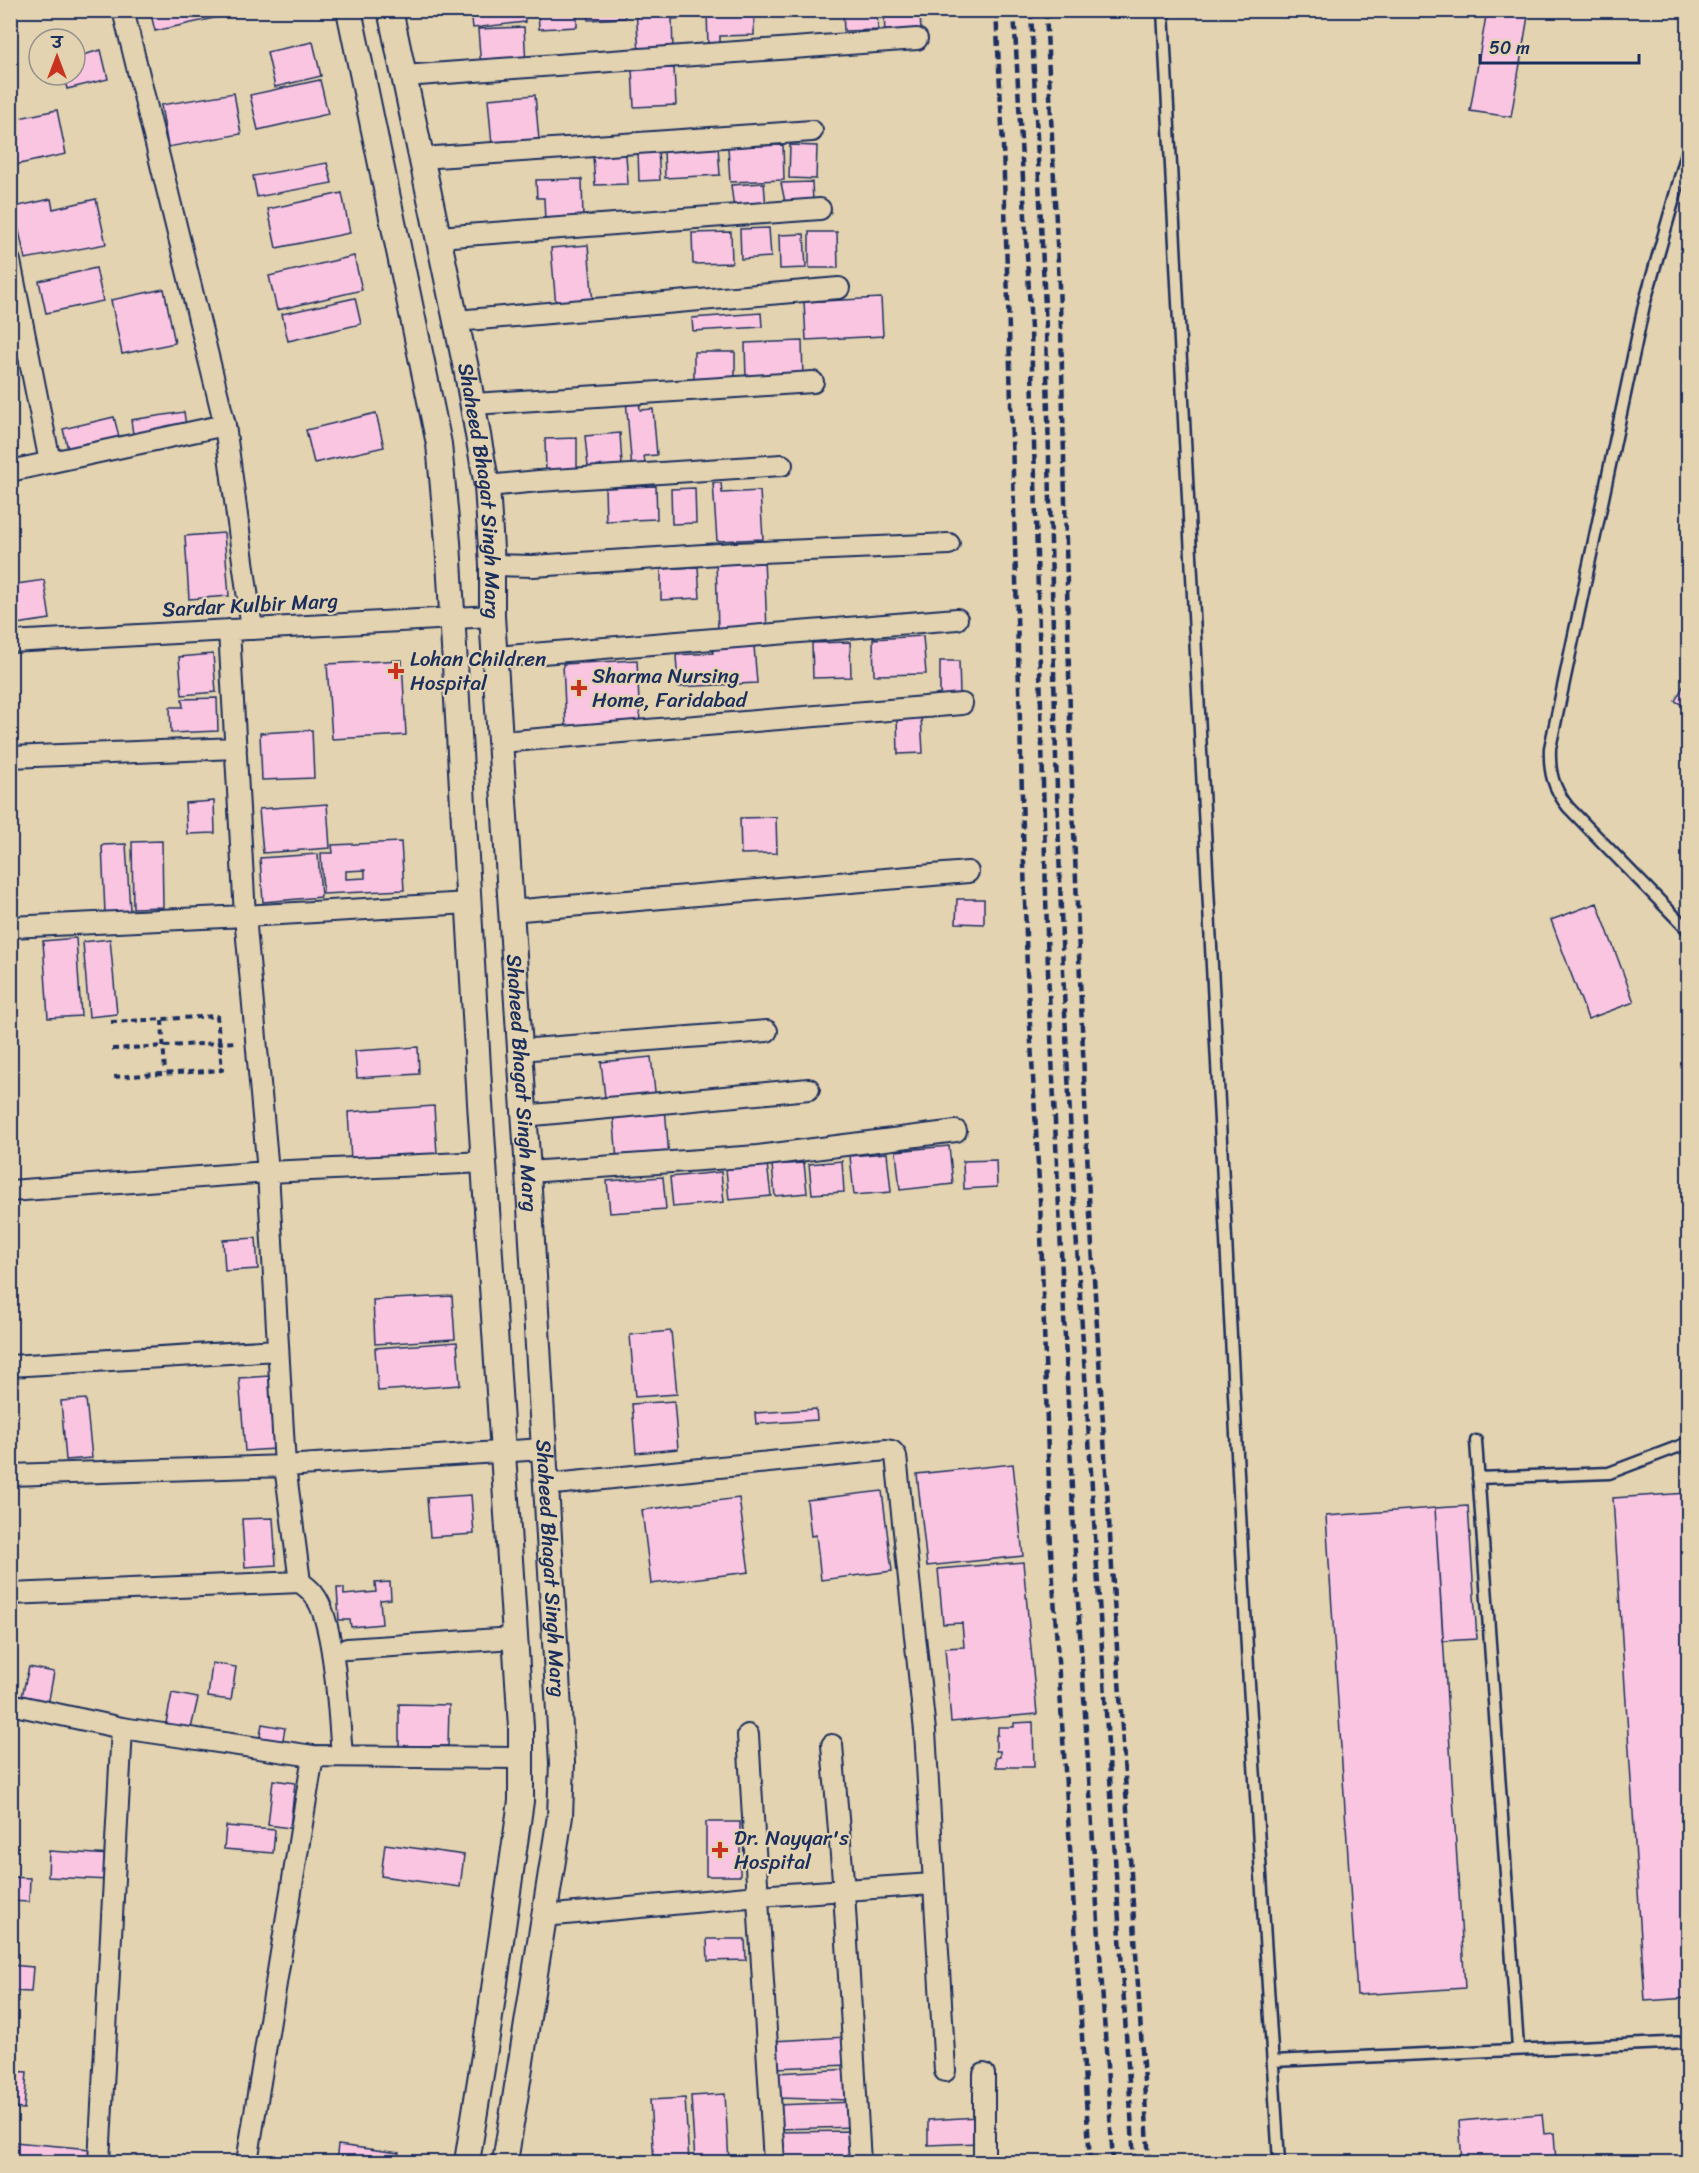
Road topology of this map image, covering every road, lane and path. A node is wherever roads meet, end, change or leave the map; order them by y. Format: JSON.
{"nodes":[{"id":1,"x":123,"y":10,"type":"edge"},
{"id":2,"x":349,"y":10,"type":"edge"},
{"id":3,"x":390,"y":10,"type":"edge"},
{"id":4,"x":1163,"y":10,"type":"edge"},
{"id":5,"x":917,"y":39,"type":"dead end"},
{"id":6,"x":404,"y":76,"type":"junction"},
{"id":7,"x":812,"y":131,"type":"dead end"},
{"id":8,"x":1689,"y":149,"type":"edge"},
{"id":9,"x":421,"y":158,"type":"junction"},
{"id":10,"x":820,"y":209,"type":"dead end"},
{"id":11,"x":438,"y":237,"type":"junction"},
{"id":12,"x":10,"y":261,"type":"edge"},
{"id":13,"x":839,"y":288,"type":"dead end"},
{"id":14,"x":456,"y":321,"type":"junction"},
{"id":15,"x":813,"y":382,"type":"dead end"},
{"id":16,"x":473,"y":404,"type":"junction"},
{"id":17,"x":225,"y":425,"type":"junction"},
{"id":18,"x":50,"y":462,"type":"junction"},
{"id":19,"x":782,"y":465,"type":"dead end"},
{"id":20,"x":10,"y":471,"type":"edge"},
{"id":21,"x":487,"y":486,"type":"junction"},
{"id":22,"x":949,"y":544,"type":"dead end"},
{"id":23,"x":492,"y":565,"type":"junction"},
{"id":24,"x":492,"y":616,"type":"junction"},
{"id":25,"x":453,"y":618,"type":"junction"},
{"id":26,"x":957,"y":619,"type":"dead end"},
{"id":27,"x":252,"y":629,"type":"junction"},
{"id":28,"x":229,"y":630,"type":"junction"},
{"id":29,"x":10,"y":642,"type":"edge"},
{"id":30,"x":495,"y":657,"type":"junction"},
{"id":31,"x":962,"y":704,"type":"dead end"},
{"id":32,"x":500,"y":742,"type":"junction"},
{"id":33,"x":236,"y":748,"type":"junction"},
{"id":34,"x":10,"y":757,"type":"edge"},
{"id":35,"x":968,"y":872,"type":"dead end"},
{"id":36,"x":469,"y":903,"type":"junction"},
{"id":37,"x":510,"y":911,"type":"junction"},
{"id":38,"x":245,"y":916,"type":"junction"},
{"id":39,"x":10,"y":927,"type":"edge"},
{"id":40,"x":1689,"y":930,"type":"edge"},
{"id":41,"x":162,"y":1020,"type":"junction"},
{"id":42,"x":111,"y":1022,"type":"dead end"},
{"id":43,"x":767,"y":1031,"type":"dead end"},
{"id":44,"x":256,"y":1040,"type":"junction"},
{"id":45,"x":220,"y":1042,"type":"junction"},
{"id":46,"x":163,"y":1046,"type":"junction"},
{"id":47,"x":112,"y":1049,"type":"dead end"},
{"id":48,"x":519,"y":1050,"type":"junction"},
{"id":49,"x":165,"y":1073,"type":"junction"},
{"id":50,"x":114,"y":1077,"type":"dead end"},
{"id":51,"x":809,"y":1089,"type":"dead end"},
{"id":52,"x":523,"y":1116,"type":"junction"},
{"id":53,"x":956,"y":1131,"type":"dead end"},
{"id":54,"x":485,"y":1162,"type":"junction"},
{"id":55,"x":268,"y":1172,"type":"junction"},
{"id":56,"x":528,"y":1172,"type":"junction"},
{"id":57,"x":10,"y":1191,"type":"edge"},
{"id":58,"x":278,"y":1350,"type":"junction"},
{"id":59,"x":10,"y":1366,"type":"edge"},
{"id":60,"x":1476,"y":1441,"type":"dead end"},
{"id":61,"x":1689,"y":1443,"type":"edge"},
{"id":62,"x":543,"y":1449,"type":"junction"},
{"id":63,"x":503,"y":1452,"type":"junction"},
{"id":64,"x":285,"y":1466,"type":"junction"},
{"id":65,"x":10,"y":1475,"type":"edge"},
{"id":66,"x":1478,"y":1478,"type":"junction"},
{"id":67,"x":545,"y":1485,"type":"junction"},
{"id":68,"x":300,"y":1582,"type":"junction"},
{"id":69,"x":10,"y":1593,"type":"edge"},
{"id":70,"x":514,"y":1638,"type":"junction"},
{"id":71,"x":347,"y":1649,"type":"dead end"},
{"id":72,"x":10,"y":1704,"type":"edge"},
{"id":73,"x":122,"y":1728,"type":"junction"},
{"id":74,"x":748,"y":1735,"type":"dead end"},
{"id":75,"x":832,"y":1745,"type":"dead end"},
{"id":76,"x":342,"y":1755,"type":"junction"},
{"id":77,"x":313,"y":1756,"type":"junction"},
{"id":78,"x":521,"y":1758,"type":"junction"},
{"id":79,"x":933,"y":1884,"type":"junction"},
{"id":80,"x":844,"y":1892,"type":"junction"},
{"id":81,"x":758,"y":1896,"type":"junction"},
{"id":82,"x":544,"y":1916,"type":"junction"},
{"id":83,"x":1689,"y":2042,"type":"edge"},
{"id":84,"x":1518,"y":2048,"type":"junction"},
{"id":85,"x":1273,"y":2061,"type":"junction"},
{"id":86,"x":945,"y":2072,"type":"dead end"},
{"id":87,"x":984,"y":2074,"type":"dead end"},
{"id":88,"x":99,"y":2163,"type":"edge"},
{"id":89,"x":247,"y":2163,"type":"edge"},
{"id":90,"x":467,"y":2163,"type":"edge"},
{"id":91,"x":505,"y":2163,"type":"edge"},
{"id":92,"x":774,"y":2163,"type":"edge"},
{"id":93,"x":860,"y":2163,"type":"edge"},
{"id":94,"x":982,"y":2163,"type":"edge"},
{"id":95,"x":1279,"y":2163,"type":"edge"}],
"edges":[{"from":1,"to":17,"type":"street"},
{"from":2,"to":25,"type":"street","name":"Shaheed Bhagat Singh Marg"},
{"from":3,"to":6,"type":"street","name":"Shaheed Bhagat Singh Marg"},
{"from":4,"to":85,"type":"lane"},
{"from":5,"to":6,"type":"street"},
{"from":6,"to":9,"type":"street","name":"Shaheed Bhagat Singh Marg"},
{"from":7,"to":9,"type":"street"},
{"from":8,"to":40,"type":"lane"},
{"from":9,"to":11,"type":"street","name":"Shaheed Bhagat Singh Marg"},
{"from":10,"to":11,"type":"street"},
{"from":11,"to":14,"type":"street","name":"Shaheed Bhagat Singh Marg"},
{"from":12,"to":18,"type":"street"},
{"from":13,"to":14,"type":"street"},
{"from":14,"to":16,"type":"street","name":"Shaheed Bhagat Singh Marg"},
{"from":15,"to":16,"type":"street"},
{"from":16,"to":21,"type":"street","name":"Shaheed Bhagat Singh Marg"},
{"from":17,"to":18,"type":"street"},
{"from":17,"to":27,"type":"street"},
{"from":18,"to":20,"type":"street"},
{"from":19,"to":21,"type":"street"},
{"from":21,"to":23,"type":"street","name":"Shaheed Bhagat Singh Marg"},
{"from":22,"to":23,"type":"street"},
{"from":23,"to":24,"type":"street","name":"Shaheed Bhagat Singh Marg"},
{"from":24,"to":25,"type":"street","name":"Sardar Kulbir Marg"},
{"from":24,"to":30,"type":"street","name":"Shaheed Bhagat Singh Marg"},
{"from":25,"to":27,"type":"street","name":"Sardar Kulbir Marg"},
{"from":25,"to":36,"type":"street","name":"Shaheed Bhagat Singh Marg"},
{"from":26,"to":30,"type":"street"},
{"from":27,"to":28,"type":"street","name":"Sardar Kulbir Marg"},
{"from":28,"to":29,"type":"street","name":"Sardar Kulbir Marg"},
{"from":28,"to":33,"type":"street"},
{"from":30,"to":32,"type":"street","name":"Shaheed Bhagat Singh Marg"},
{"from":31,"to":32,"type":"street"},
{"from":32,"to":37,"type":"street","name":"Shaheed Bhagat Singh Marg"},
{"from":33,"to":34,"type":"street"},
{"from":33,"to":38,"type":"street"},
{"from":35,"to":37,"type":"street"},
{"from":36,"to":38,"type":"street"},
{"from":36,"to":54,"type":"street","name":"Shaheed Bhagat Singh Marg"},
{"from":37,"to":48,"type":"street","name":"Shaheed Bhagat Singh Marg"},
{"from":38,"to":39,"type":"street"},
{"from":38,"to":44,"type":"street"},
{"from":41,"to":42,"type":"path"},
{"from":41,"to":45,"type":"path"},
{"from":41,"to":46,"type":"path"},
{"from":43,"to":48,"type":"street"},
{"from":44,"to":45,"type":"path"},
{"from":44,"to":55,"type":"street"},
{"from":45,"to":46,"type":"path"},
{"from":45,"to":49,"type":"path"},
{"from":46,"to":47,"type":"path"},
{"from":46,"to":49,"type":"path"},
{"from":48,"to":52,"type":"street","name":"Shaheed Bhagat Singh Marg"},
{"from":49,"to":50,"type":"path"},
{"from":51,"to":52,"type":"street"},
{"from":52,"to":56,"type":"street","name":"Shaheed Bhagat Singh Marg"},
{"from":53,"to":56,"type":"street"},
{"from":54,"to":55,"type":"street"},
{"from":54,"to":63,"type":"street","name":"Shaheed Bhagat Singh Marg"},
{"from":55,"to":57,"type":"street"},
{"from":55,"to":58,"type":"street"},
{"from":56,"to":62,"type":"street","name":"Shaheed Bhagat Singh Marg"},
{"from":58,"to":59,"type":"street"},
{"from":58,"to":64,"type":"street"},
{"from":60,"to":66,"type":"lane"},
{"from":61,"to":66,"type":"lane"},
{"from":62,"to":63,"type":"street"},
{"from":62,"to":67,"type":"street","name":"Shaheed Bhagat Singh Marg"},
{"from":63,"to":64,"type":"street"},
{"from":63,"to":70,"type":"street","name":"Shaheed Bhagat Singh Marg"},
{"from":64,"to":65,"type":"street"},
{"from":64,"to":68,"type":"street"},
{"from":66,"to":84,"type":"lane"},
{"from":67,"to":79,"type":"street"},
{"from":67,"to":82,"type":"street","name":"Shaheed Bhagat Singh Marg"},
{"from":68,"to":69,"type":"street"},
{"from":68,"to":76,"type":"street"},
{"from":70,"to":71,"type":"street"},
{"from":70,"to":78,"type":"street","name":"Shaheed Bhagat Singh Marg"},
{"from":72,"to":73,"type":"street"},
{"from":73,"to":77,"type":"street"},
{"from":73,"to":88,"type":"street"},
{"from":74,"to":81,"type":"street"},
{"from":75,"to":80,"type":"street"},
{"from":76,"to":77,"type":"street"},
{"from":76,"to":78,"type":"street"},
{"from":77,"to":89,"type":"street"},
{"from":78,"to":90,"type":"street","name":"Shaheed Bhagat Singh Marg"},
{"from":79,"to":80,"type":"street"},
{"from":79,"to":86,"type":"street"},
{"from":80,"to":81,"type":"street"},
{"from":80,"to":93,"type":"street"},
{"from":81,"to":82,"type":"street"},
{"from":81,"to":92,"type":"street"},
{"from":82,"to":91,"type":"street","name":"Shaheed Bhagat Singh Marg"},
{"from":83,"to":84,"type":"lane"},
{"from":84,"to":85,"type":"lane"},
{"from":85,"to":95,"type":"lane"},
{"from":87,"to":94,"type":"street"}]}
